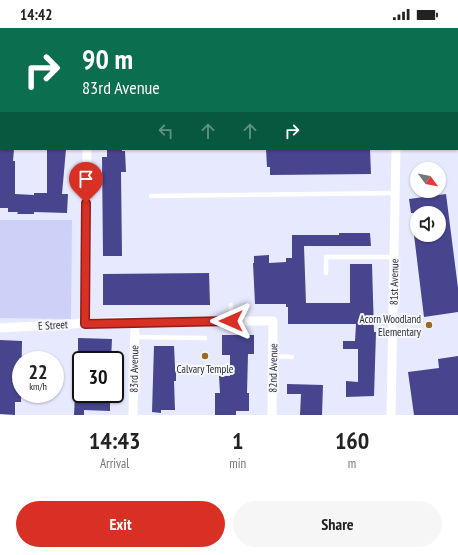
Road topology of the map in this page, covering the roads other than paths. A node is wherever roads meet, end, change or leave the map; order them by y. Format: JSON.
{"nodes":[{"id":1,"x":87,"y":150,"type":"edge"},
{"id":2,"x":396,"y":150,"type":"edge"},
{"id":3,"x":395,"y":193,"type":"junction"},
{"id":4,"x":152,"y":196,"type":"dead end"},
{"id":5,"x":394,"y":257,"type":"junction"},
{"id":6,"x":326,"y":273,"type":"dead end"},
{"id":7,"x":231,"y":305,"type":"dead end"},
{"id":8,"x":231,"y":321,"type":"junction"},
{"id":9,"x":273,"y":321,"type":"joint"},
{"id":10,"x":135,"y":323,"type":"junction"},
{"id":11,"x":85,"y":324,"type":"junction"},
{"id":12,"x":0,"y":328,"type":"edge"},
{"id":13,"x":134,"y":337,"type":"junction"},
{"id":14,"x":205,"y":338,"type":"dead end"},
{"id":15,"x":273,"y":356,"type":"junction"},
{"id":16,"x":292,"y":357,"type":"dead end"},
{"id":17,"x":133,"y":415,"type":"edge"},
{"id":18,"x":272,"y":415,"type":"edge"},
{"id":19,"x":391,"y":415,"type":"edge"}],
"edges":[{"from":1,"to":11,"type":"street"},
{"from":2,"to":3,"type":"street","name":"81st Avenue"},
{"from":3,"to":4,"type":"lane"},
{"from":3,"to":5,"type":"street","name":"81st Avenue"},
{"from":5,"to":6,"type":"lane"},
{"from":5,"to":19,"type":"street","name":"81st Avenue"},
{"from":7,"to":8,"type":"lane"},
{"from":8,"to":9,"type":"street","name":"E Street"},
{"from":8,"to":10,"type":"street","name":"E Street"},
{"from":9,"to":15,"type":"street","name":"82nd Avenue"},
{"from":10,"to":11,"type":"street","name":"E Street"},
{"from":10,"to":13,"type":"street","name":"83rd Avenue"},
{"from":11,"to":12,"type":"street","name":"E Street"},
{"from":13,"to":14,"type":"lane"},
{"from":13,"to":17,"type":"street","name":"83rd Avenue"},
{"from":15,"to":16,"type":"lane"},
{"from":15,"to":18,"type":"street","name":"82nd Avenue"}]}
